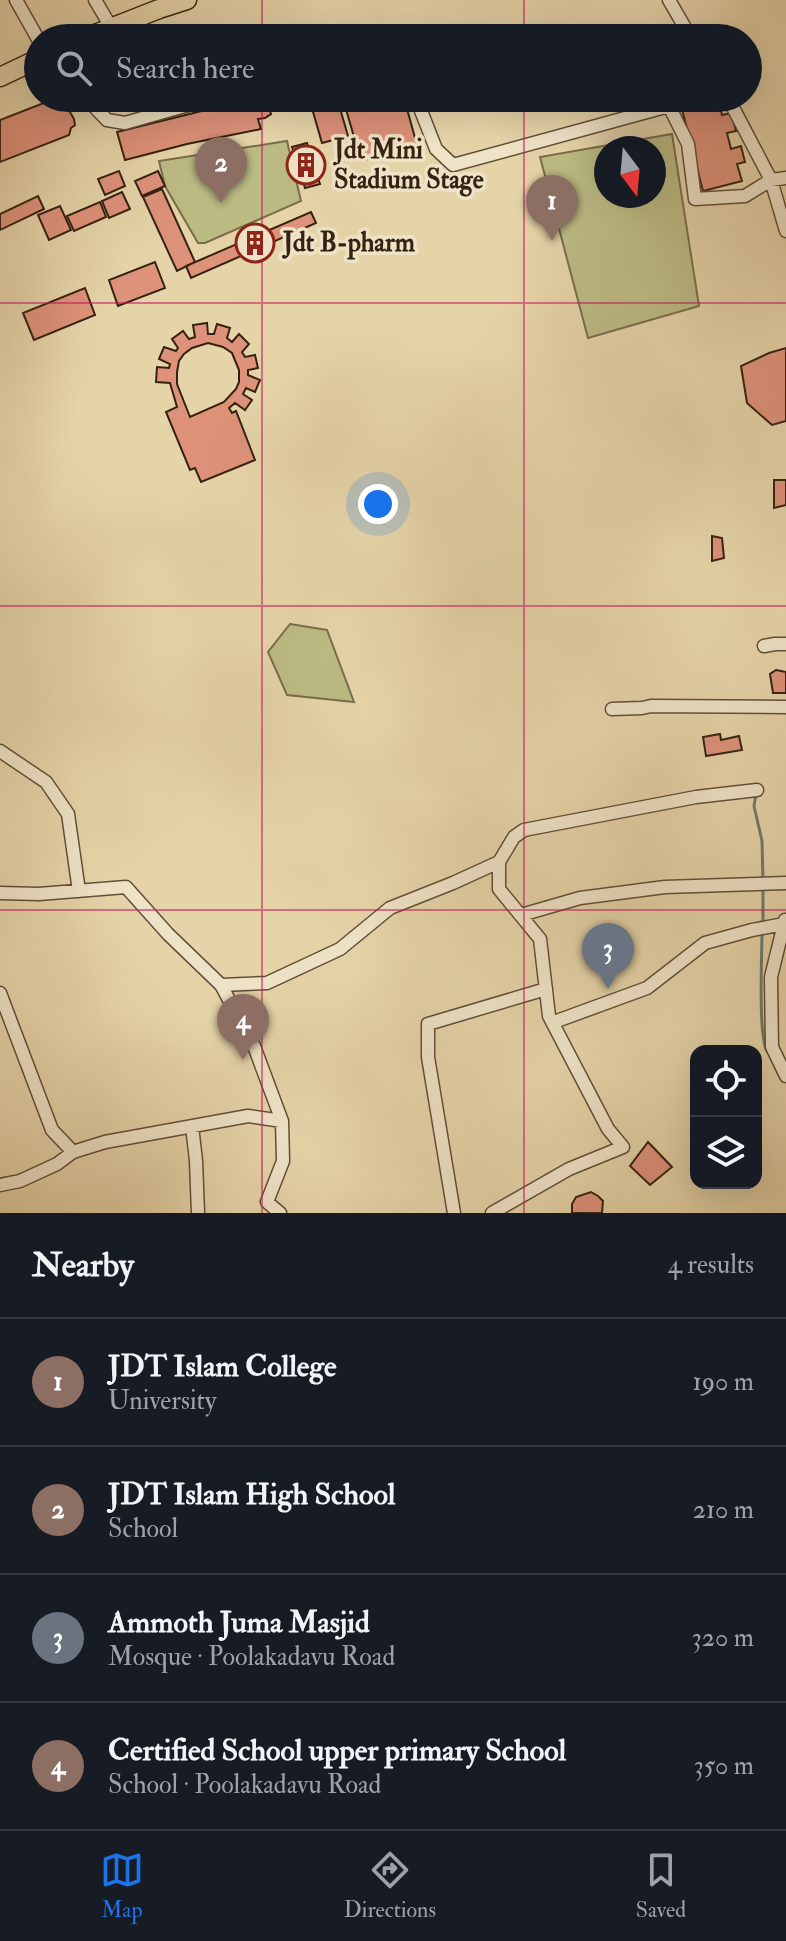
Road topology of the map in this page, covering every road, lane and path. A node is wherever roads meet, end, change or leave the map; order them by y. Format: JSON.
{"nodes":[{"id":1,"x":16,"y":0,"type":"edge"},
{"id":2,"x":95,"y":0,"type":"edge"},
{"id":3,"x":187,"y":0,"type":"edge"},
{"id":4,"x":669,"y":0,"type":"edge"},
{"id":5,"x":30,"y":24,"type":"edge"},
{"id":6,"x":109,"y":24,"type":"edge"},
{"id":7,"x":119,"y":24,"type":"edge"},
{"id":8,"x":683,"y":24,"type":"edge"},
{"id":9,"x":24,"y":66,"type":"edge"},
{"id":10,"x":0,"y":77,"type":"edge"},
{"id":11,"x":99,"y":112,"type":"edge"},
{"id":12,"x":164,"y":112,"type":"edge"},
{"id":13,"x":421,"y":112,"type":"edge"},
{"id":14,"x":647,"y":112,"type":"edge"},
{"id":15,"x":672,"y":112,"type":"edge"},
{"id":16,"x":735,"y":112,"type":"edge"},
{"id":17,"x":786,"y":178,"type":"edge"},
{"id":18,"x":771,"y":180,"type":"junction"},
{"id":19,"x":786,"y":231,"type":"edge"},
{"id":20,"x":786,"y":644,"type":"edge"},
{"id":21,"x":764,"y":646,"type":"dead end"},
{"id":22,"x":786,"y":707,"type":"edge"},
{"id":23,"x":612,"y":709,"type":"dead end"},
{"id":24,"x":0,"y":751,"type":"edge"},
{"id":25,"x":757,"y":790,"type":"dead end"},
{"id":26,"x":499,"y":862,"type":"junction"},
{"id":27,"x":786,"y":883,"type":"edge"},
{"id":28,"x":79,"y":891,"type":"junction"},
{"id":29,"x":0,"y":893,"type":"edge"},
{"id":30,"x":521,"y":915,"type":"junction"},
{"id":31,"x":785,"y":920,"type":"edge"},
{"id":32,"x":221,"y":985,"type":"junction"},
{"id":33,"x":546,"y":989,"type":"junction"},
{"id":34,"x":0,"y":993,"type":"edge"},
{"id":35,"x":554,"y":1022,"type":"junction"},
{"id":36,"x":786,"y":1076,"type":"edge"},
{"id":37,"x":282,"y":1121,"type":"junction"},
{"id":38,"x":192,"y":1126,"type":"junction"},
{"id":39,"x":73,"y":1152,"type":"junction"},
{"id":40,"x":0,"y":1185,"type":"edge"},
{"id":41,"x":263,"y":1207,"type":"edge"},
{"id":42,"x":198,"y":1213,"type":"edge"},
{"id":43,"x":280,"y":1213,"type":"edge"},
{"id":44,"x":454,"y":1213,"type":"edge"},
{"id":45,"x":492,"y":1213,"type":"edge"}],
"edges":[{"from":1,"to":5,"type":"street"},
{"from":2,"to":6,"type":"street"},
{"from":3,"to":7,"type":"highway"},
{"from":4,"to":8,"type":"street"},
{"from":9,"to":10,"type":"highway"},
{"from":11,"to":12,"type":"street"},
{"from":13,"to":14,"type":"street"},
{"from":15,"to":18,"type":"street"},
{"from":16,"to":18,"type":"street"},
{"from":17,"to":18,"type":"street"},
{"from":18,"to":19,"type":"street"},
{"from":20,"to":21,"type":"street"},
{"from":22,"to":23,"type":"street"},
{"from":24,"to":28,"type":"street"},
{"from":25,"to":26,"type":"street"},
{"from":26,"to":30,"type":"street"},
{"from":26,"to":32,"type":"street"},
{"from":27,"to":30,"type":"street"},
{"from":28,"to":29,"type":"street"},
{"from":28,"to":32,"type":"street"},
{"from":30,"to":33,"type":"street"},
{"from":31,"to":35,"type":"street"},
{"from":31,"to":36,"type":"street"},
{"from":32,"to":37,"type":"street"},
{"from":33,"to":35,"type":"street"},
{"from":33,"to":44,"type":"street"},
{"from":34,"to":39,"type":"street"},
{"from":35,"to":45,"type":"street"},
{"from":37,"to":38,"type":"street"},
{"from":37,"to":41,"type":"street"},
{"from":38,"to":39,"type":"street"},
{"from":38,"to":42,"type":"street"},
{"from":39,"to":40,"type":"street"},
{"from":41,"to":43,"type":"street"}]}
